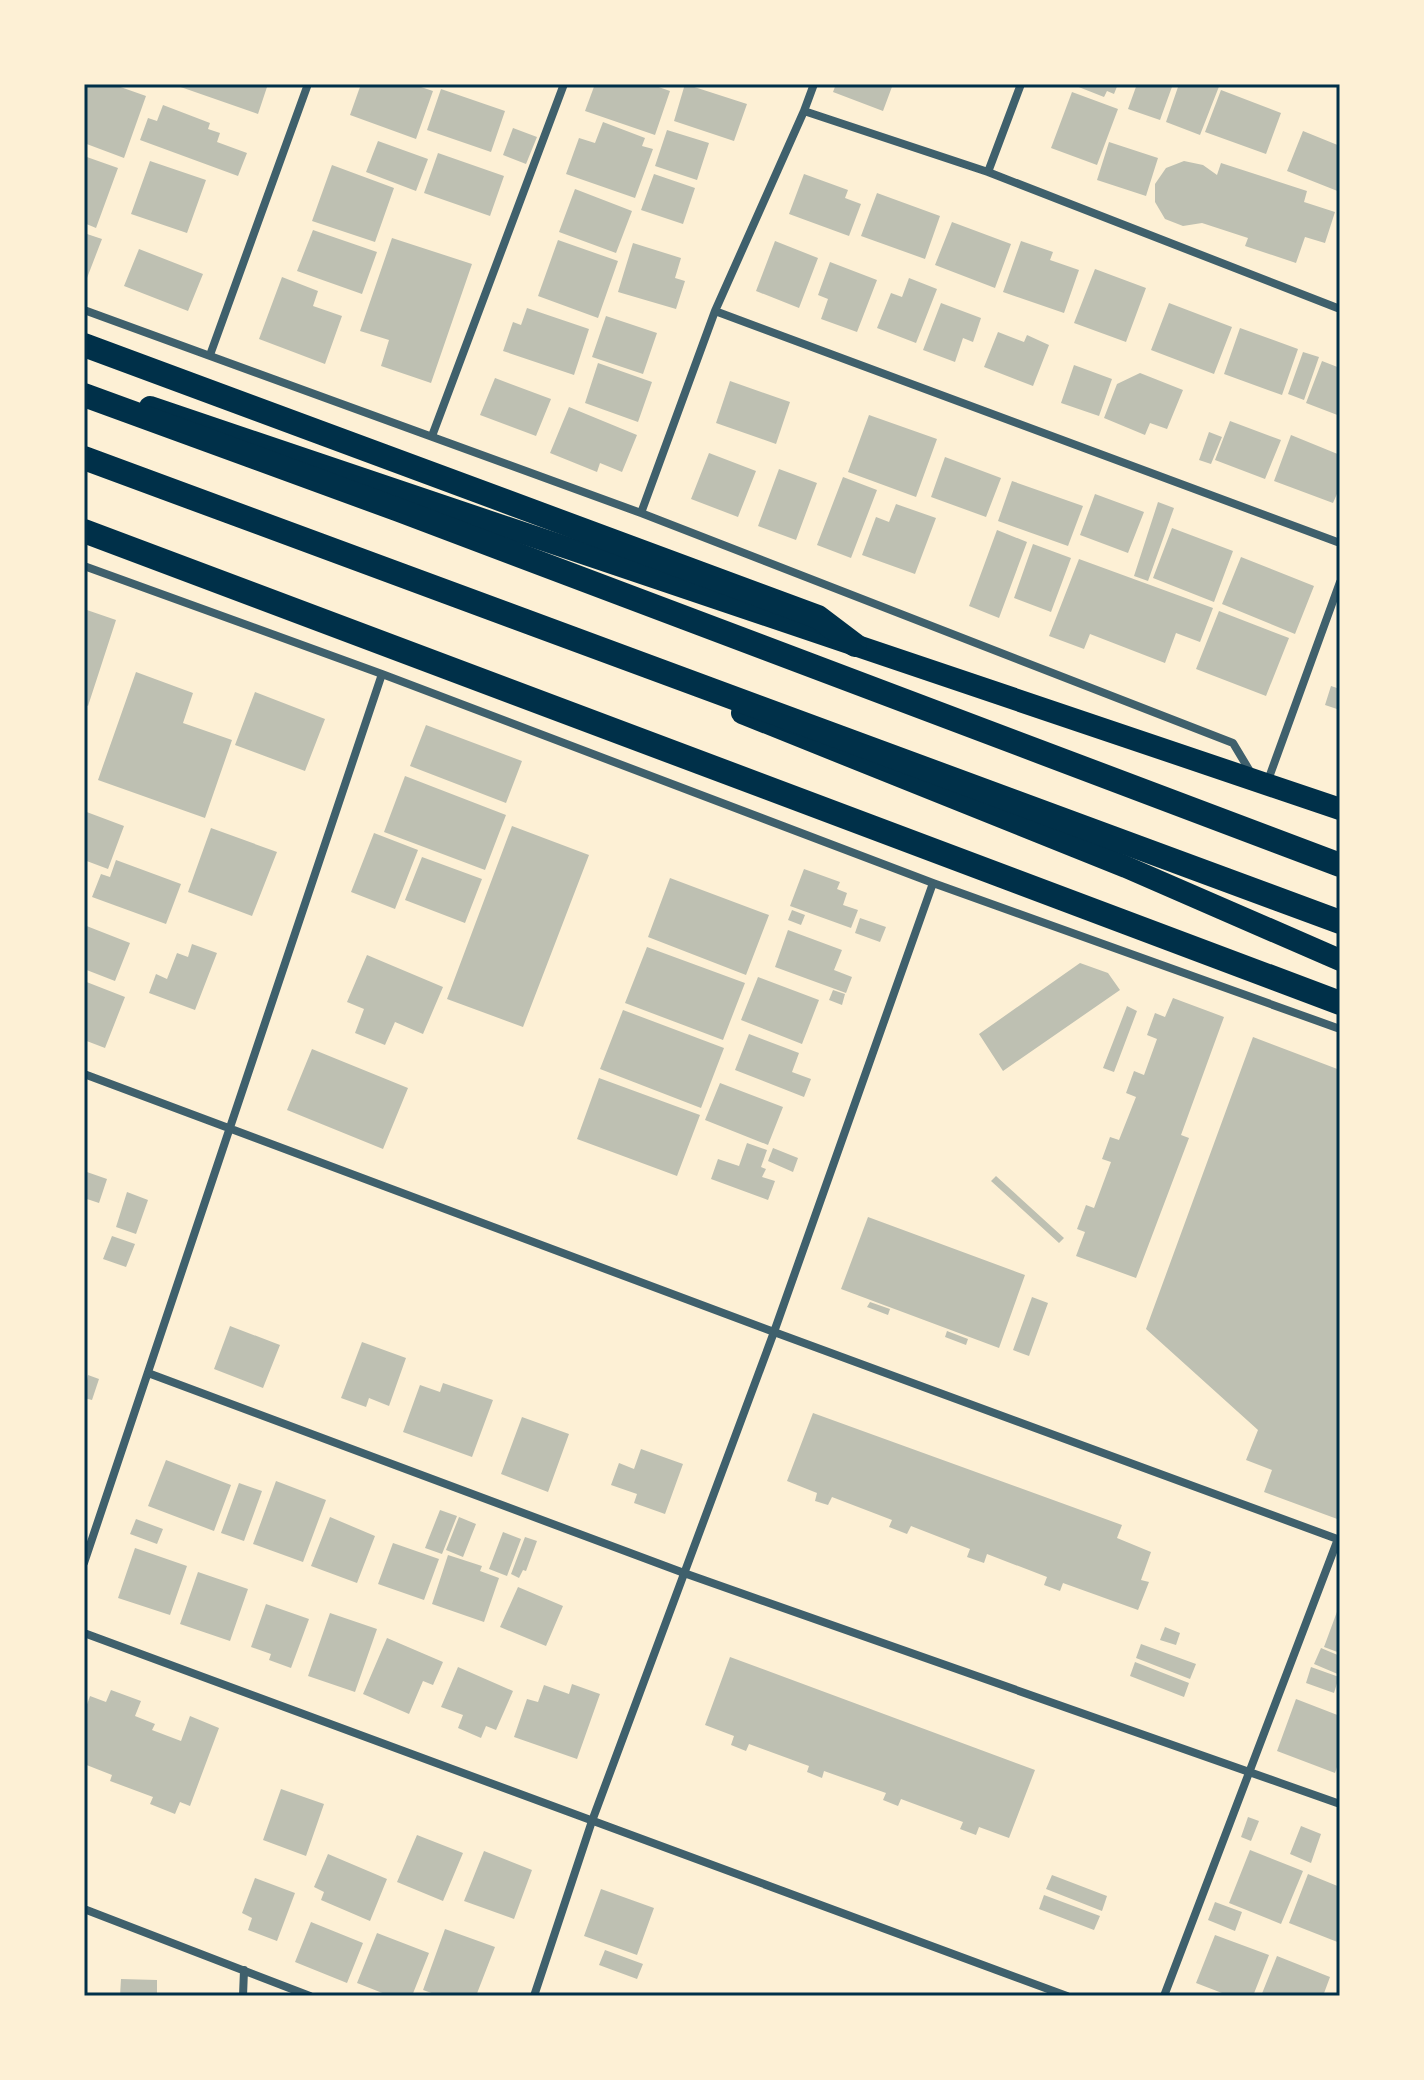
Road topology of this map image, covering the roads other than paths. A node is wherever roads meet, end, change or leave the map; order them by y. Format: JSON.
{"nodes":[{"id":1,"x":308,"y":84,"type":"edge"},
{"id":2,"x":564,"y":84,"type":"edge"},
{"id":3,"x":814,"y":84,"type":"edge"},
{"id":4,"x":1021,"y":84,"type":"edge"},
{"id":5,"x":804,"y":111,"type":"junction"},
{"id":6,"x":988,"y":172,"type":"junction"},
{"id":7,"x":1340,"y":309,"type":"edge"},
{"id":8,"x":84,"y":310,"type":"edge"},
{"id":9,"x":715,"y":311,"type":"junction"},
{"id":10,"x":84,"y":345,"type":"edge"},
{"id":11,"x":210,"y":355,"type":"junction"},
{"id":12,"x":84,"y":385,"type":"edge"},
{"id":13,"x":84,"y":395,"type":"edge"},
{"id":14,"x":432,"y":436,"type":"junction"},
{"id":15,"x":84,"y":448,"type":"edge"},
{"id":16,"x":84,"y":458,"type":"edge"},
{"id":17,"x":641,"y":513,"type":"junction"},
{"id":18,"x":84,"y":531,"type":"edge"},
{"id":19,"x":1340,"y":543,"type":"edge"},
{"id":20,"x":84,"y":566,"type":"edge"},
{"id":21,"x":1340,"y":582,"type":"edge"},
{"id":22,"x":855,"y":645,"type":"junction"},
{"id":23,"x":382,"y":674,"type":"junction"},
{"id":24,"x":1260,"y":782,"type":"junction"},
{"id":25,"x":1340,"y":809,"type":"edge"},
{"id":26,"x":1340,"y":865,"type":"edge"},
{"id":27,"x":933,"y":883,"type":"junction"},
{"id":28,"x":1340,"y":922,"type":"edge"},
{"id":29,"x":1340,"y":960,"type":"edge"},
{"id":30,"x":1340,"y":1003,"type":"edge"},
{"id":31,"x":1340,"y":1029,"type":"edge"},
{"id":32,"x":84,"y":1074,"type":"edge"},
{"id":33,"x":231,"y":1128,"type":"junction"},
{"id":34,"x":774,"y":1332,"type":"junction"},
{"id":35,"x":148,"y":1373,"type":"junction"},
{"id":36,"x":1339,"y":1540,"type":"edge"},
{"id":37,"x":84,"y":1563,"type":"edge"},
{"id":38,"x":684,"y":1573,"type":"junction"},
{"id":39,"x":84,"y":1633,"type":"edge"},
{"id":40,"x":1250,"y":1772,"type":"junction"},
{"id":41,"x":1340,"y":1804,"type":"edge"},
{"id":42,"x":592,"y":1821,"type":"junction"},
{"id":43,"x":84,"y":1909,"type":"edge"},
{"id":44,"x":244,"y":1970,"type":"junction"},
{"id":45,"x":243,"y":1996,"type":"edge"},
{"id":46,"x":310,"y":1996,"type":"edge"},
{"id":47,"x":534,"y":1996,"type":"edge"},
{"id":48,"x":1067,"y":1996,"type":"edge"},
{"id":49,"x":1164,"y":1996,"type":"edge"}],
"edges":[{"from":1,"to":11,"type":"street"},
{"from":2,"to":14,"type":"street"},
{"from":3,"to":5,"type":"street"},
{"from":4,"to":6,"type":"street"},
{"from":5,"to":6,"type":"street"},
{"from":5,"to":9,"type":"street"},
{"from":6,"to":7,"type":"street"},
{"from":8,"to":11,"type":"street"},
{"from":9,"to":17,"type":"street"},
{"from":9,"to":19,"type":"street"},
{"from":10,"to":22,"type":"highway"},
{"from":11,"to":14,"type":"street"},
{"from":12,"to":22,"type":"highway"},
{"from":13,"to":26,"type":"highway"},
{"from":14,"to":17,"type":"street"},
{"from":15,"to":29,"type":"highway"},
{"from":16,"to":28,"type":"highway"},
{"from":17,"to":24,"type":"street"},
{"from":18,"to":30,"type":"highway"},
{"from":20,"to":23,"type":"street"},
{"from":21,"to":24,"type":"street"},
{"from":22,"to":24,"type":"highway"},
{"from":23,"to":27,"type":"street"},
{"from":23,"to":33,"type":"street"},
{"from":24,"to":25,"type":"highway"},
{"from":27,"to":31,"type":"street"},
{"from":27,"to":34,"type":"street"},
{"from":32,"to":33,"type":"street"},
{"from":33,"to":34,"type":"street"},
{"from":33,"to":35,"type":"street"},
{"from":34,"to":36,"type":"street"},
{"from":34,"to":38,"type":"street"},
{"from":35,"to":37,"type":"street"},
{"from":35,"to":38,"type":"street"},
{"from":36,"to":40,"type":"street"},
{"from":38,"to":40,"type":"street"},
{"from":38,"to":42,"type":"street"},
{"from":39,"to":42,"type":"street"},
{"from":40,"to":41,"type":"street"},
{"from":40,"to":49,"type":"street"},
{"from":42,"to":47,"type":"street"},
{"from":42,"to":48,"type":"street"},
{"from":43,"to":44,"type":"street"},
{"from":44,"to":45,"type":"street"},
{"from":44,"to":46,"type":"street"}]}
